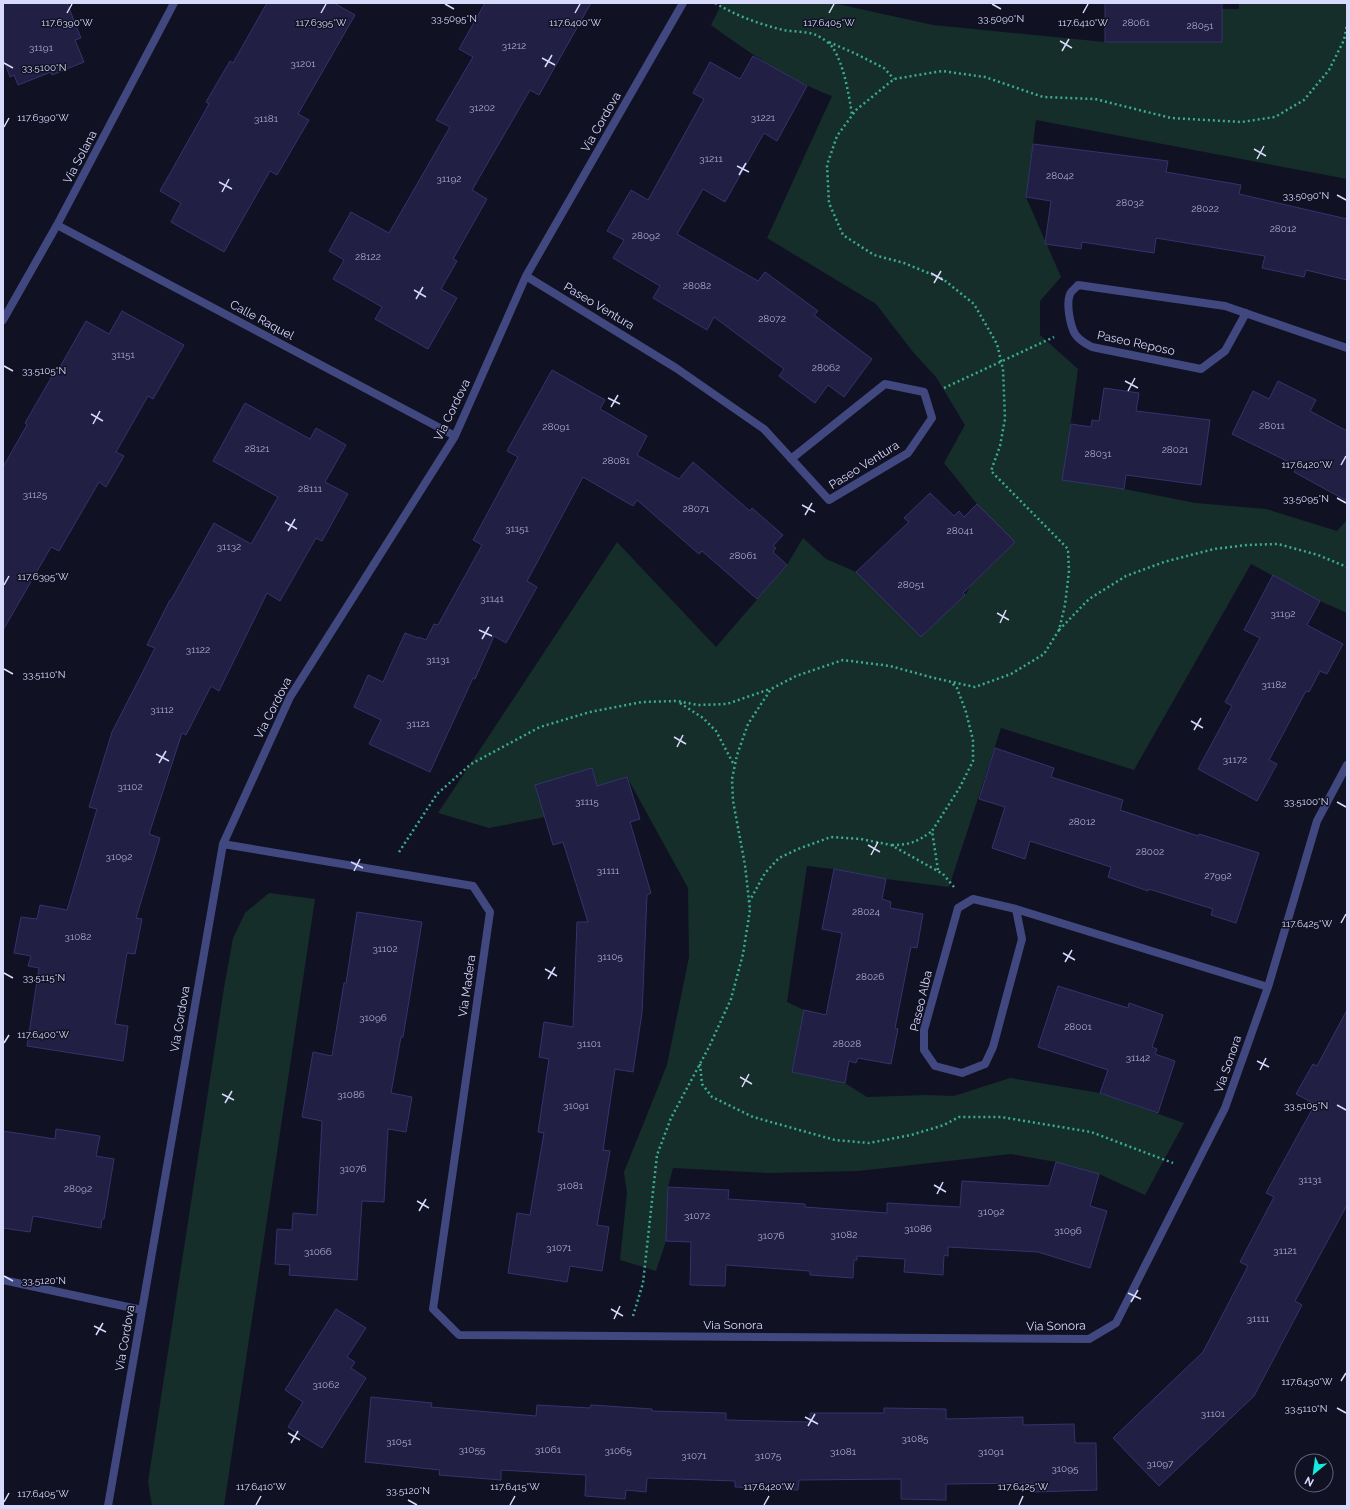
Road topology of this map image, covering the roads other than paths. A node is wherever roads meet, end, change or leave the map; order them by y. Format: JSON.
{"nodes":[{"id":1,"x":174,"y":3,"type":"edge"},
{"id":2,"x":683,"y":3,"type":"edge"},
{"id":3,"x":57,"y":225,"type":"junction"},
{"id":4,"x":526,"y":276,"type":"junction"},
{"id":5,"x":1246,"y":313,"type":"junction"},
{"id":6,"x":3,"y":320,"type":"edge"},
{"id":7,"x":1347,"y":348,"type":"edge"},
{"id":8,"x":455,"y":436,"type":"junction"},
{"id":9,"x":791,"y":459,"type":"junction"},
{"id":10,"x":1347,"y":765,"type":"edge"},
{"id":11,"x":223,"y":844,"type":"junction"},
{"id":12,"x":1016,"y":909,"type":"junction"},
{"id":13,"x":1268,"y":987,"type":"junction"},
{"id":14,"x":3,"y":1280,"type":"edge"},
{"id":15,"x":142,"y":1310,"type":"junction"},
{"id":16,"x":459,"y":1335,"type":"joint"},
{"id":17,"x":108,"y":1506,"type":"edge"}],
"edges":[{"from":1,"to":3,"type":"street","name":"Via Solana"},
{"from":2,"to":4,"type":"street","name":"Via Cordova"},
{"from":3,"to":6,"type":"street","name":"Via Solana"},
{"from":3,"to":8,"type":"street","name":"Calle Raquel"},
{"from":4,"to":8,"type":"street","name":"Via Cordova"},
{"from":4,"to":9,"type":"street","name":"Paseo Ventura"},
{"from":5,"to":5,"type":"street","name":"Paseo Reposo"},
{"from":5,"to":7,"type":"street","name":"Paseo Reposo"},
{"from":8,"to":11,"type":"street","name":"Via Cordova"},
{"from":9,"to":9,"type":"street","name":"Paseo Ventura"},
{"from":10,"to":13,"type":"street","name":"Via Sonora"},
{"from":11,"to":15,"type":"street","name":"Via Cordova"},
{"from":11,"to":16,"type":"street","name":"Via Madera"},
{"from":12,"to":12,"type":"street","name":"Paseo Alba"},
{"from":12,"to":13,"type":"street"},
{"from":13,"to":16,"type":"street","name":"Via Sonora"},
{"from":14,"to":15,"type":"street"},
{"from":15,"to":17,"type":"street","name":"Via Cordova"}]}
